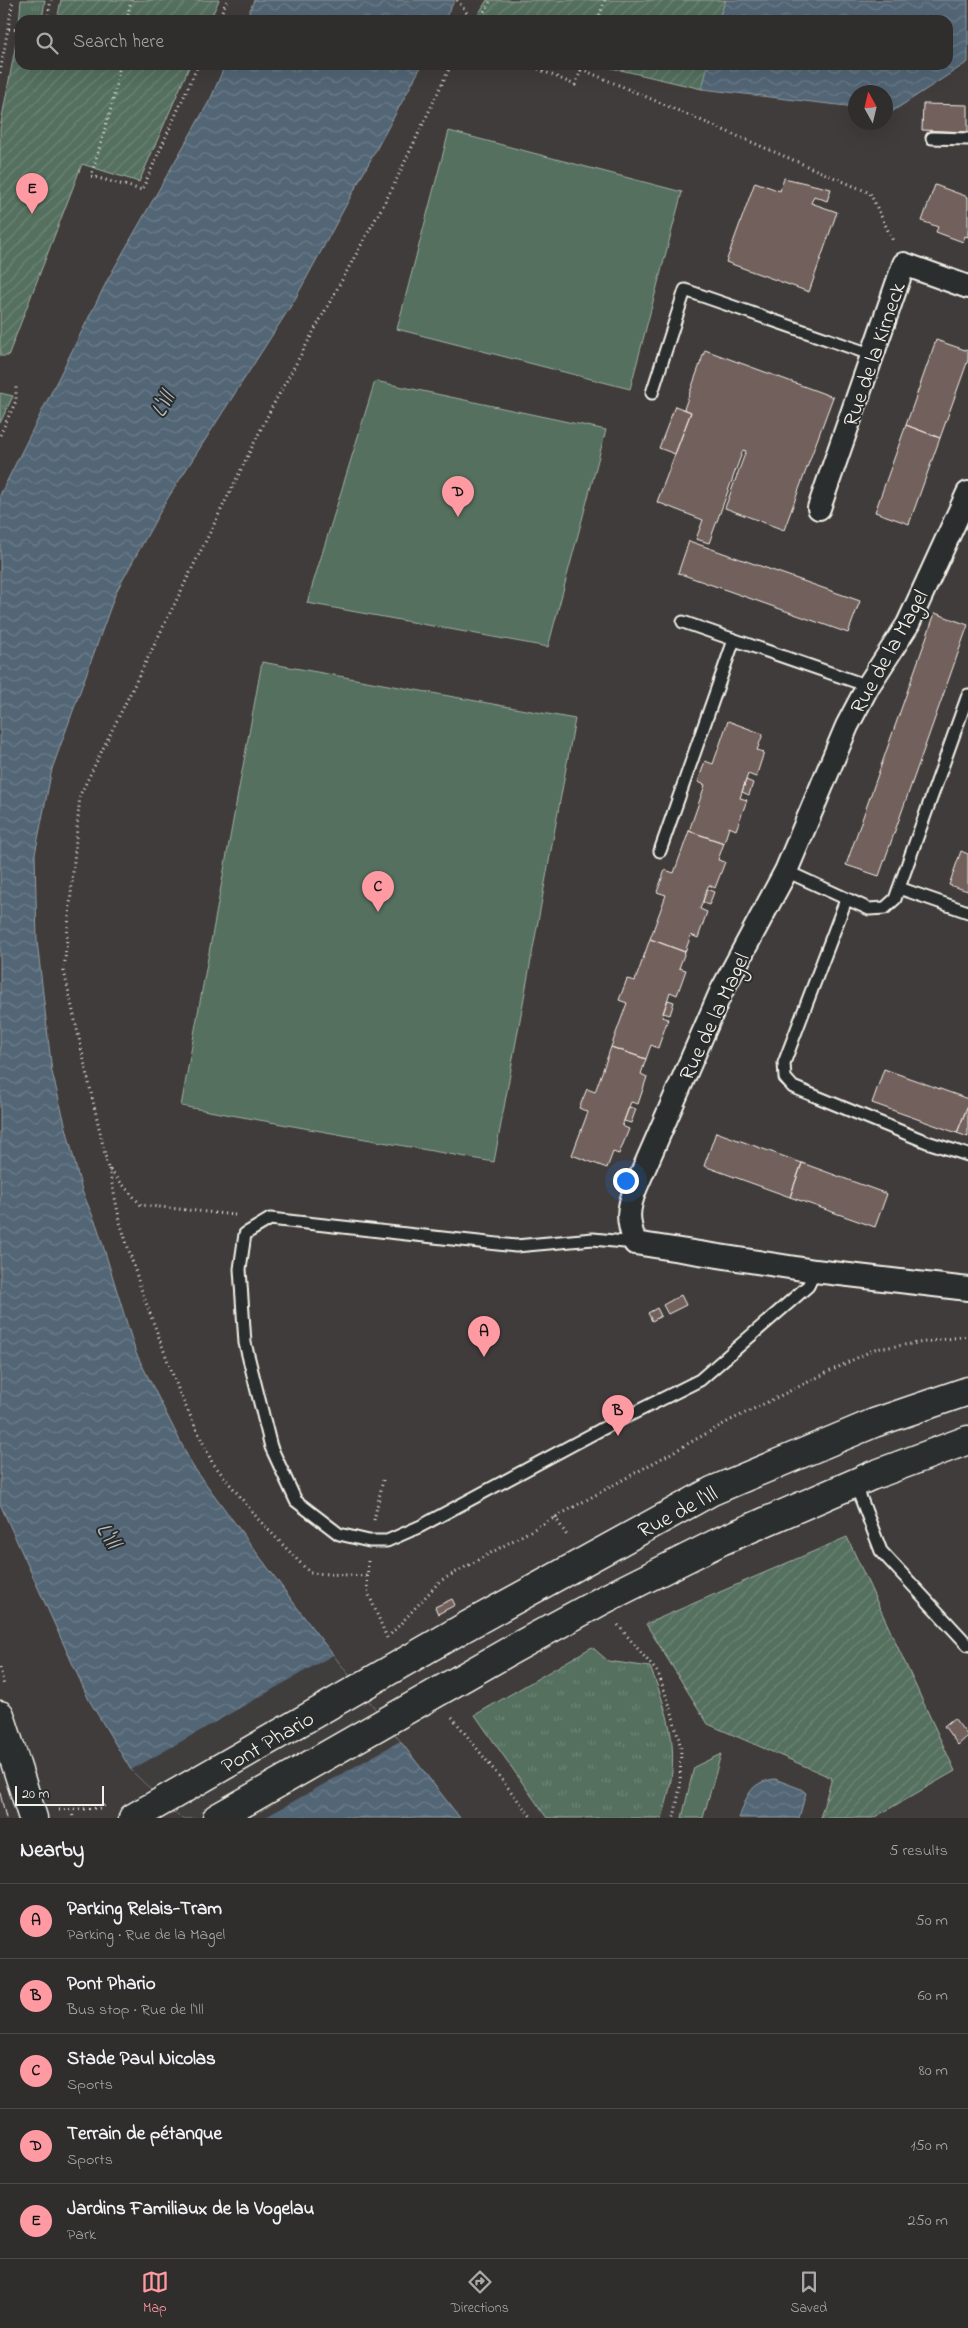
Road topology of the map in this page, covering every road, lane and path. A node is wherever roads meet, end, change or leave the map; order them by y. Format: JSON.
{"nodes":[{"id":1,"x":13,"y":0,"type":"edge"},
{"id":2,"x":51,"y":0,"type":"edge"},
{"id":3,"x":131,"y":0,"type":"edge"},
{"id":4,"x":227,"y":0,"type":"edge"},
{"id":5,"x":457,"y":0,"type":"edge"},
{"id":6,"x":491,"y":0,"type":"edge"},
{"id":7,"x":605,"y":0,"type":"edge"},
{"id":8,"x":48,"y":15,"type":"edge"},
{"id":9,"x":129,"y":15,"type":"edge"},
{"id":10,"x":220,"y":15,"type":"edge"},
{"id":11,"x":468,"y":15,"type":"edge"},
{"id":12,"x":482,"y":15,"type":"edge"},
{"id":13,"x":600,"y":15,"type":"edge"},
{"id":14,"x":9,"y":28,"type":"junction"},
{"id":15,"x":15,"y":29,"type":"edge"},
{"id":16,"x":119,"y":70,"type":"edge"},
{"id":17,"x":196,"y":70,"type":"edge"},
{"id":18,"x":449,"y":70,"type":"edge"},
{"id":19,"x":540,"y":70,"type":"edge"},
{"id":20,"x":581,"y":70,"type":"edge"},
{"id":21,"x":589,"y":70,"type":"edge"},
{"id":22,"x":0,"y":73,"type":"edge"},
{"id":23,"x":932,"y":138,"type":"dead end"},
{"id":24,"x":968,"y":139,"type":"edge"},
{"id":25,"x":904,"y":264,"type":"junction"},
{"id":26,"x":968,"y":287,"type":"edge"},
{"id":27,"x":873,"y":355,"type":"junction"},
{"id":28,"x":16,"y":387,"type":"dead end"},
{"id":29,"x":652,"y":393,"type":"dead end"},
{"id":30,"x":0,"y":435,"type":"edge"},
{"id":31,"x":968,"y":493,"type":"edge"},
{"id":32,"x":819,"y":508,"type":"dead end"},
{"id":33,"x":683,"y":622,"type":"dead end"},
{"id":34,"x":734,"y":640,"type":"junction"},
{"id":35,"x":868,"y":686,"type":"junction"},
{"id":36,"x":968,"y":695,"type":"edge"},
{"id":37,"x":962,"y":728,"type":"edge"},
{"id":38,"x":660,"y":851,"type":"dead end"},
{"id":39,"x":786,"y":871,"type":"junction"},
{"id":40,"x":899,"y":888,"type":"junction"},
{"id":41,"x":846,"y":900,"type":"junction"},
{"id":42,"x":968,"y":912,"type":"edge"},
{"id":43,"x":968,"y":1155,"type":"edge"},
{"id":44,"x":108,"y":1168,"type":"junction"},
{"id":45,"x":270,"y":1219,"type":"junction"},
{"id":46,"x":635,"y":1243,"type":"junction"},
{"id":47,"x":815,"y":1271,"type":"junction"},
{"id":48,"x":968,"y":1289,"type":"edge"},
{"id":49,"x":968,"y":1336,"type":"edge"},
{"id":50,"x":968,"y":1391,"type":"edge"},
{"id":51,"x":968,"y":1440,"type":"edge"},
{"id":52,"x":855,"y":1483,"type":"junction"},
{"id":53,"x":555,"y":1518,"type":"junction"},
{"id":54,"x":572,"y":1544,"type":"dead end"},
{"id":55,"x":367,"y":1576,"type":"dead end"},
{"id":56,"x":618,"y":1624,"type":"dead end"},
{"id":57,"x":387,"y":1638,"type":"dead end"},
{"id":58,"x":968,"y":1645,"type":"edge"},
{"id":59,"x":401,"y":1664,"type":"joint"},
{"id":60,"x":431,"y":1695,"type":"junction"},
{"id":61,"x":0,"y":1715,"type":"edge"},
{"id":62,"x":108,"y":1803,"type":"dead end"},
{"id":63,"x":33,"y":1818,"type":"edge"},
{"id":64,"x":73,"y":1818,"type":"edge"},
{"id":65,"x":134,"y":1818,"type":"edge"},
{"id":66,"x":217,"y":1818,"type":"edge"},
{"id":67,"x":532,"y":1818,"type":"edge"},
{"id":68,"x":674,"y":1818,"type":"edge"}],
"edges":[{"from":1,"to":14,"type":"path"},
{"from":2,"to":8,"type":"path"},
{"from":3,"to":9,"type":"path"},
{"from":4,"to":10,"type":"path"},
{"from":5,"to":11,"type":"path"},
{"from":6,"to":12,"type":"path"},
{"from":7,"to":13,"type":"path"},
{"from":14,"to":15,"type":"path"},
{"from":14,"to":22,"type":"path"},
{"from":16,"to":17,"type":"path"},
{"from":18,"to":44,"type":"path"},
{"from":19,"to":20,"type":"path"},
{"from":21,"to":25,"type":"path"},
{"from":23,"to":24,"type":"lane"},
{"from":25,"to":26,"type":"street","name":"Rue de la Kirneck"},
{"from":25,"to":27,"type":"street","name":"Rue de la Kirneck"},
{"from":27,"to":29,"type":"lane"},
{"from":27,"to":32,"type":"street","name":"Rue de la Kirneck"},
{"from":28,"to":30,"type":"path"},
{"from":31,"to":35,"type":"street","name":"Rue de la Magel"},
{"from":33,"to":34,"type":"lane"},
{"from":34,"to":35,"type":"lane"},
{"from":34,"to":38,"type":"lane"},
{"from":35,"to":39,"type":"street","name":"Rue de la Magel"},
{"from":36,"to":37,"type":"lane"},
{"from":37,"to":40,"type":"lane"},
{"from":39,"to":41,"type":"lane"},
{"from":39,"to":46,"type":"street","name":"Rue de la Magel"},
{"from":40,"to":41,"type":"lane"},
{"from":40,"to":42,"type":"lane"},
{"from":41,"to":43,"type":"lane"},
{"from":44,"to":45,"type":"path"},
{"from":44,"to":55,"type":"path"},
{"from":45,"to":46,"type":"lane"},
{"from":45,"to":47,"type":"lane"},
{"from":46,"to":47,"type":"street"},
{"from":47,"to":48,"type":"street"},
{"from":49,"to":53,"type":"path"},
{"from":50,"to":59,"type":"main road","name":"Rue de l'Ill"},
{"from":51,"to":52,"type":"main road","name":"Rue de l'Ill"},
{"from":52,"to":58,"type":"lane"},
{"from":52,"to":60,"type":"main road","name":"Rue de l'Ill"},
{"from":53,"to":54,"type":"path"},
{"from":53,"to":57,"type":"path"},
{"from":56,"to":68,"type":"path"},
{"from":59,"to":65,"type":"main road","name":"Pont Phario"},
{"from":60,"to":66,"type":"main road","name":"Pont Phario"},
{"from":60,"to":67,"type":"path"},
{"from":61,"to":63,"type":"main road"},
{"from":62,"to":64,"type":"path"}]}
